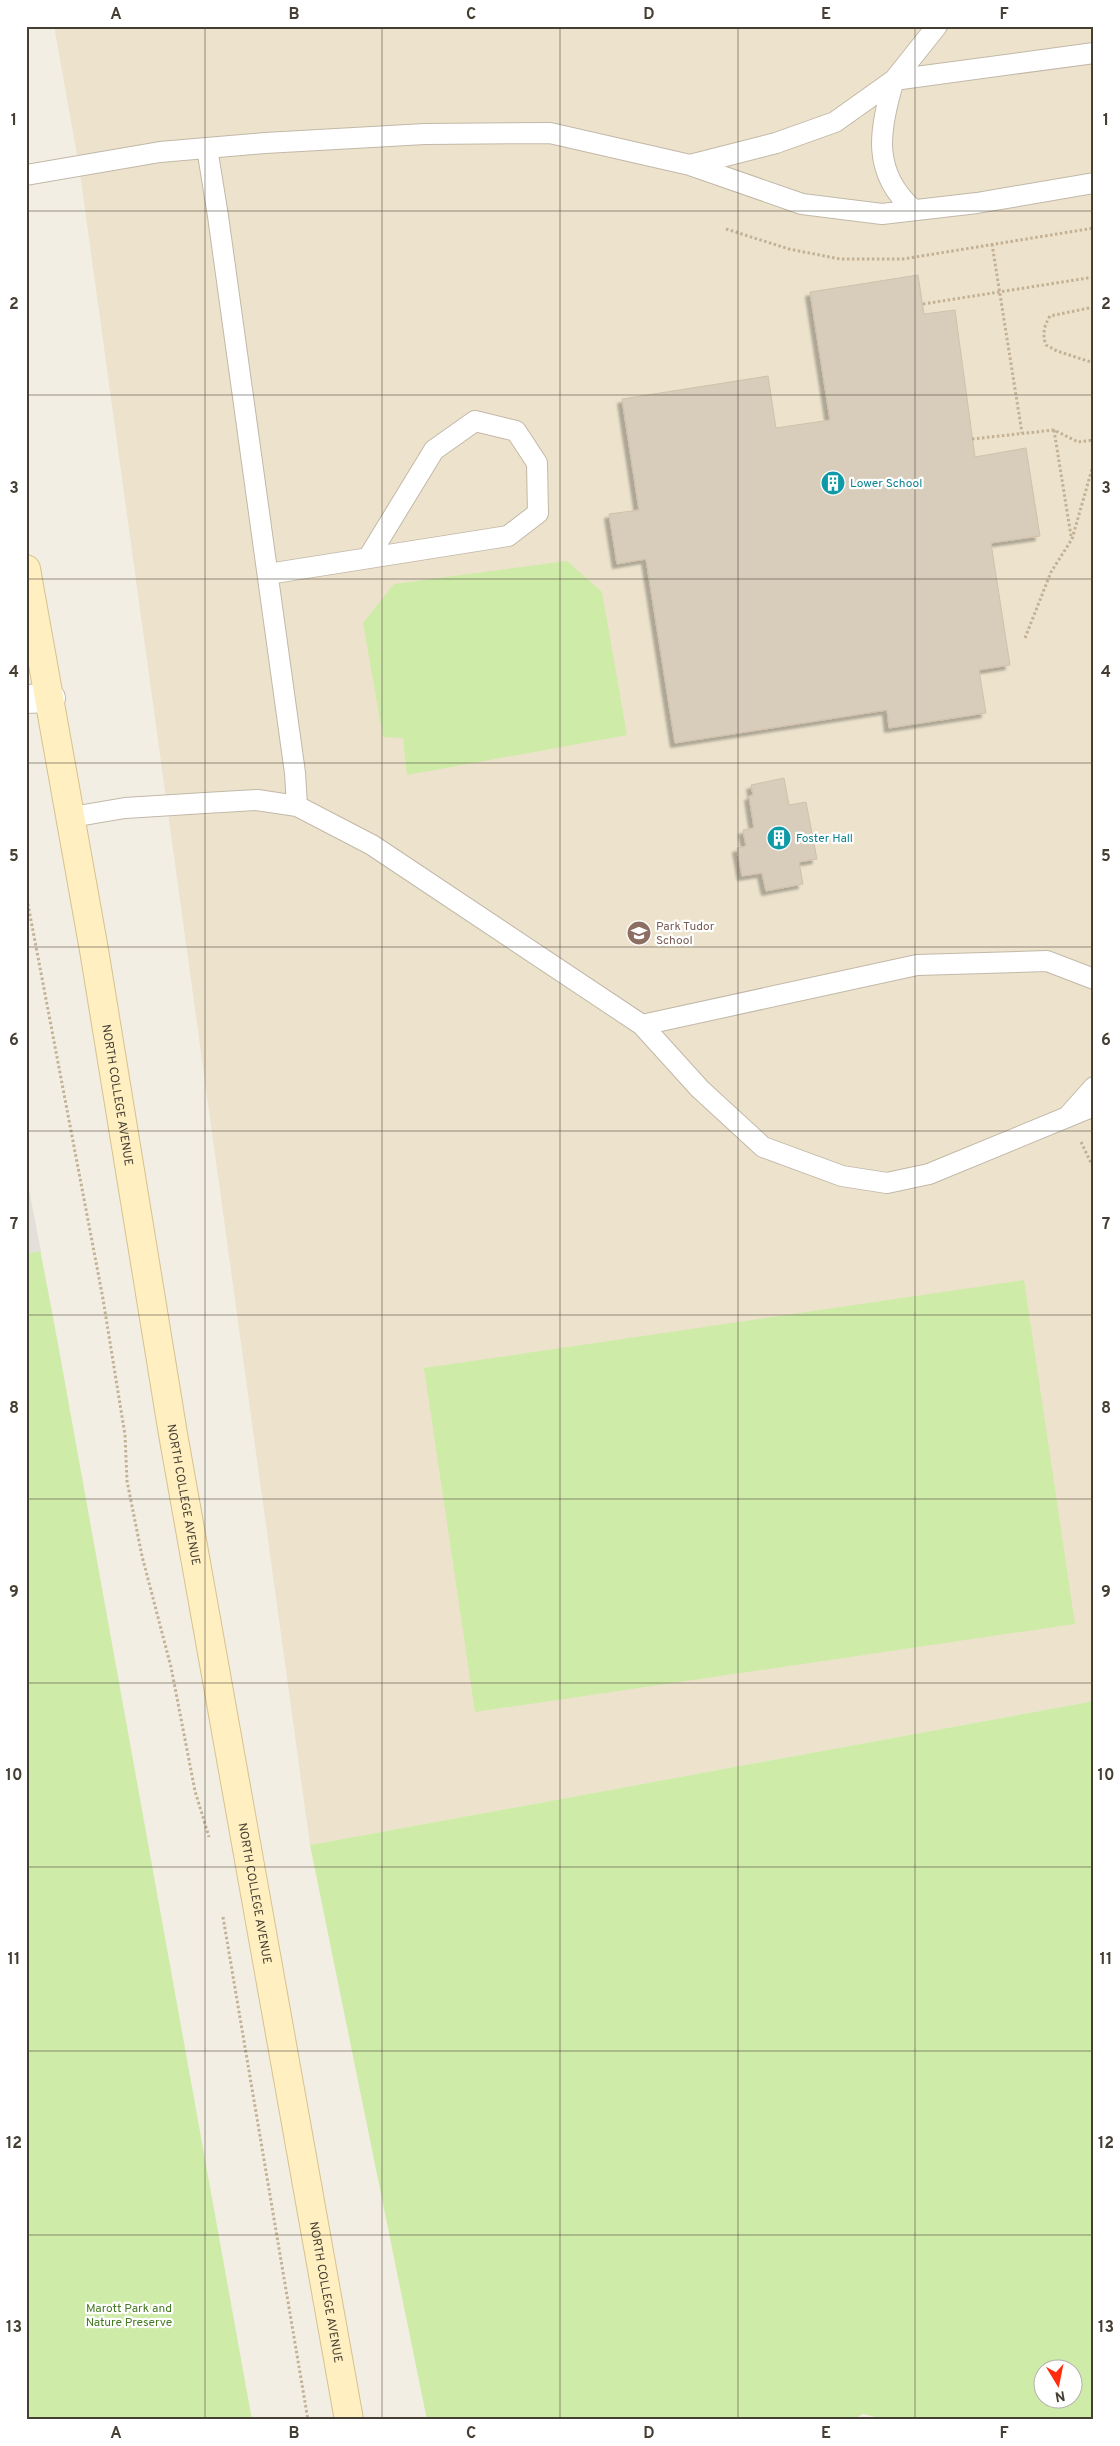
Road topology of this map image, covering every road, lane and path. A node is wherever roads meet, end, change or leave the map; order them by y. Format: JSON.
{"nodes":[{"id":1,"x":937,"y":26,"type":"edge"},
{"id":2,"x":1094,"y":52,"type":"edge"},
{"id":3,"x":894,"y":80,"type":"junction"},
{"id":4,"x":207,"y":148,"type":"junction"},
{"id":5,"x":690,"y":165,"type":"junction"},
{"id":6,"x":26,"y":175,"type":"edge"},
{"id":7,"x":1094,"y":183,"type":"edge"},
{"id":8,"x":914,"y":210,"type":"junction"},
{"id":9,"x":1094,"y":228,"type":"edge"},
{"id":10,"x":726,"y":229,"type":"dead end"},
{"id":11,"x":992,"y":244,"type":"junction"},
{"id":12,"x":1094,"y":277,"type":"edge"},
{"id":13,"x":999,"y":291,"type":"junction"},
{"id":14,"x":923,"y":304,"type":"dead end"},
{"id":15,"x":1094,"y":307,"type":"edge"},
{"id":16,"x":1094,"y":362,"type":"edge"},
{"id":17,"x":1054,"y":430,"type":"junction"},
{"id":18,"x":1022,"y":433,"type":"junction"},
{"id":19,"x":972,"y":439,"type":"dead end"},
{"id":20,"x":1094,"y":440,"type":"edge"},
{"id":21,"x":1094,"y":462,"type":"edge"},
{"id":22,"x":1072,"y":539,"type":"junction"},
{"id":23,"x":368,"y":558,"type":"junction"},
{"id":24,"x":26,"y":568,"type":"edge"},
{"id":25,"x":268,"y":574,"type":"junction"},
{"id":26,"x":1025,"y":638,"type":"dead end"},
{"id":27,"x":39,"y":698,"type":"edge"},
{"id":28,"x":298,"y":806,"type":"junction"},
{"id":29,"x":72,"y":817,"type":"junction"},
{"id":30,"x":26,"y":894,"type":"edge"},
{"id":31,"x":1094,"y":978,"type":"edge"},
{"id":32,"x":642,"y":1025,"type":"junction"},
{"id":33,"x":1094,"y":1087,"type":"edge"},
{"id":34,"x":1094,"y":1106,"type":"edge"},
{"id":35,"x":1068,"y":1116,"type":"junction"},
{"id":36,"x":211,"y":1844,"type":"dead end"},
{"id":37,"x":222,"y":1912,"type":"dead end"},
{"id":38,"x":308,"y":2420,"type":"edge"},
{"id":39,"x":349,"y":2420,"type":"edge"}],
"edges":[{"from":1,"to":3,"type":"lane"},
{"from":2,"to":3,"type":"lane"},
{"from":3,"to":5,"type":"lane"},
{"from":3,"to":8,"type":"lane"},
{"from":4,"to":5,"type":"lane"},
{"from":4,"to":6,"type":"lane"},
{"from":4,"to":25,"type":"lane"},
{"from":5,"to":8,"type":"lane"},
{"from":7,"to":8,"type":"lane"},
{"from":9,"to":11,"type":"path"},
{"from":10,"to":11,"type":"path"},
{"from":11,"to":13,"type":"path"},
{"from":12,"to":13,"type":"path"},
{"from":13,"to":14,"type":"path"},
{"from":13,"to":18,"type":"path"},
{"from":15,"to":16,"type":"path"},
{"from":17,"to":18,"type":"path"},
{"from":17,"to":20,"type":"path"},
{"from":17,"to":22,"type":"path"},
{"from":18,"to":19,"type":"path"},
{"from":21,"to":22,"type":"path"},
{"from":22,"to":26,"type":"path"},
{"from":23,"to":23,"type":"lane"},
{"from":23,"to":25,"type":"lane"},
{"from":24,"to":27,"type":"main road","name":"NORTH COLLEGE AVENUE"},
{"from":25,"to":28,"type":"lane"},
{"from":27,"to":29,"type":"main road","name":"NORTH COLLEGE AVENUE"},
{"from":28,"to":29,"type":"lane"},
{"from":28,"to":32,"type":"lane"},
{"from":29,"to":39,"type":"main road","name":"NORTH COLLEGE AVENUE"},
{"from":30,"to":36,"type":"path"},
{"from":31,"to":32,"type":"lane"},
{"from":32,"to":35,"type":"lane"},
{"from":33,"to":35,"type":"lane"},
{"from":34,"to":35,"type":"lane"},
{"from":37,"to":38,"type":"path"}]}
